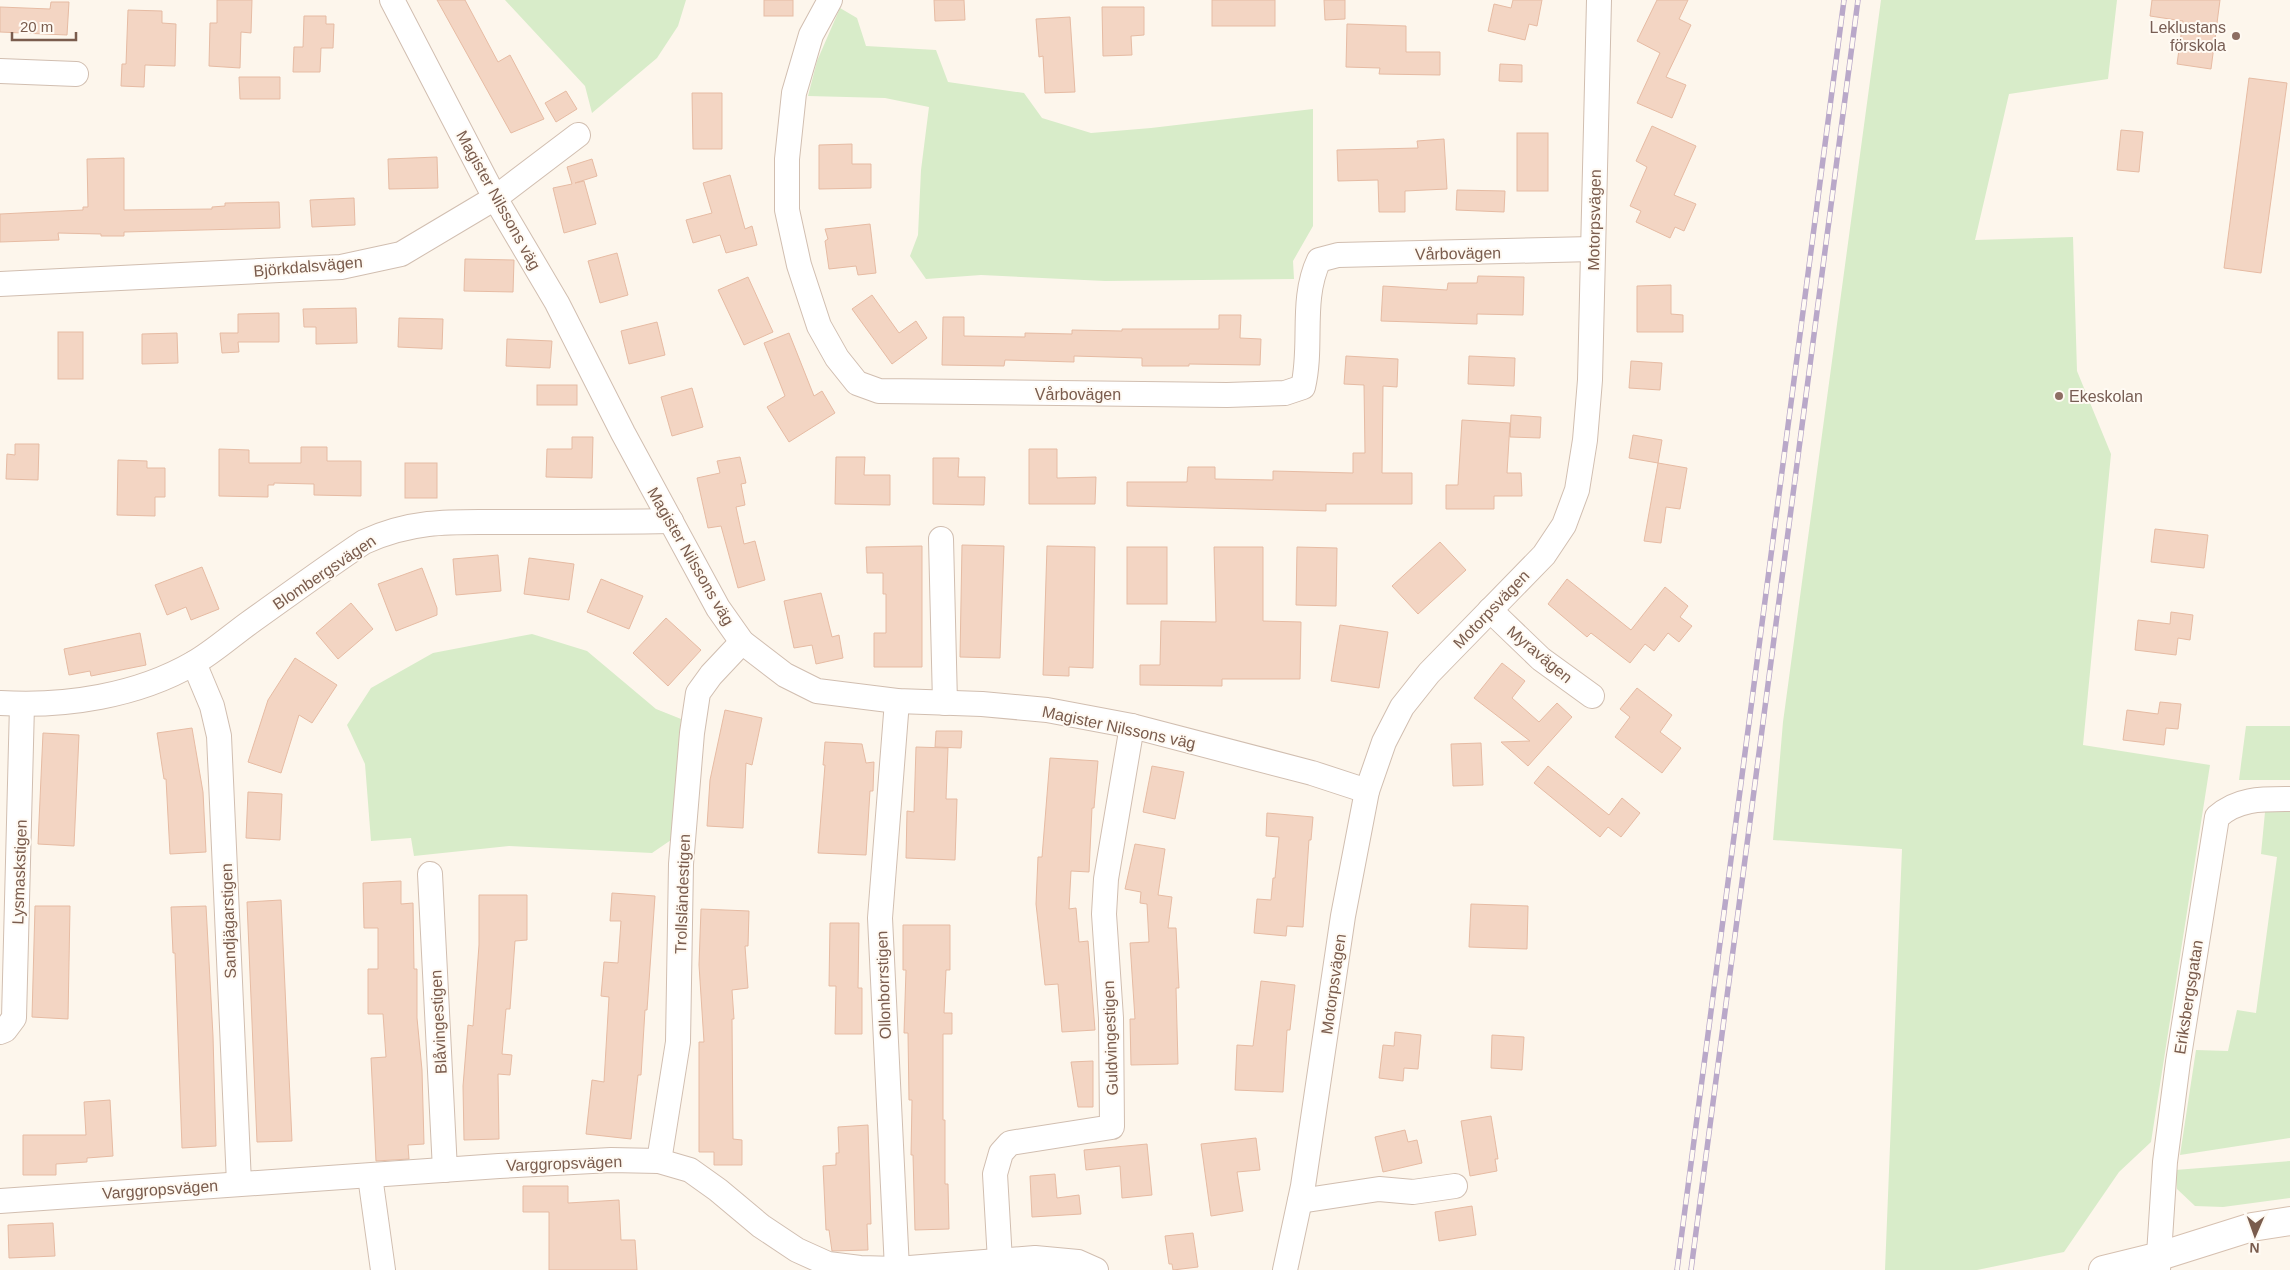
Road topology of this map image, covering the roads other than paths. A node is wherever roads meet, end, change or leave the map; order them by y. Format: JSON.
{"nodes":[{"id":1,"x":392,"y":0,"type":"edge"},
{"id":2,"x":830,"y":0,"type":"edge"},
{"id":3,"x":1599,"y":0,"type":"edge"},
{"id":4,"x":0,"y":71,"type":"edge"},
{"id":5,"x":76,"y":74,"type":"dead end"},
{"id":6,"x":578,"y":136,"type":"dead end"},
{"id":7,"x":495,"y":198,"type":"junction"},
{"id":8,"x":1593,"y":249,"type":"junction"},
{"id":9,"x":0,"y":284,"type":"edge"},
{"id":10,"x":671,"y":521,"type":"junction"},
{"id":11,"x":941,"y":539,"type":"dead end"},
{"id":12,"x":1490,"y":610,"type":"junction"},
{"id":13,"x":742,"y":642,"type":"junction"},
{"id":14,"x":194,"y":663,"type":"junction"},
{"id":15,"x":1592,"y":696,"type":"dead end"},
{"id":16,"x":897,"y":702,"type":"junction"},
{"id":17,"x":944,"y":703,"type":"junction"},
{"id":18,"x":11,"y":704,"type":"edge"},
{"id":19,"x":1132,"y":726,"type":"junction"},
{"id":20,"x":1367,"y":791,"type":"junction"},
{"id":21,"x":2290,"y":799,"type":"edge"},
{"id":22,"x":430,"y":874,"type":"dead end"},
{"id":23,"x":0,"y":1032,"type":"edge"},
{"id":24,"x":660,"y":1161,"type":"junction"},
{"id":25,"x":445,"y":1170,"type":"junction"},
{"id":26,"x":370,"y":1176,"type":"junction"},
{"id":27,"x":239,"y":1183,"type":"junction"},
{"id":28,"x":1455,"y":1186,"type":"dead end"},
{"id":29,"x":0,"y":1201,"type":"edge"},
{"id":30,"x":1300,"y":1201,"type":"junction"},
{"id":31,"x":2290,"y":1221,"type":"edge"},
{"id":32,"x":1000,"y":1261,"type":"junction"},
{"id":33,"x":2159,"y":1263,"type":"edge"},
{"id":34,"x":897,"y":1269,"type":"edge"},
{"id":35,"x":383,"y":1270,"type":"edge"},
{"id":36,"x":1096,"y":1270,"type":"edge"},
{"id":37,"x":1285,"y":1270,"type":"edge"},
{"id":38,"x":2103,"y":1270,"type":"edge"}],
"edges":[{"from":1,"to":7,"type":"street","name":"Magister Nilssons väg"},
{"from":2,"to":8,"type":"street","name":"Vårbovägen"},
{"from":3,"to":8,"type":"street","name":"Motorpsvägen"},
{"from":4,"to":5,"type":"street"},
{"from":6,"to":7,"type":"street","name":"Björkdalsvägen"},
{"from":7,"to":9,"type":"street","name":"Björkdalsvägen"},
{"from":7,"to":10,"type":"street","name":"Magister Nilssons väg"},
{"from":8,"to":12,"type":"street","name":"Motorpsvägen"},
{"from":10,"to":13,"type":"street","name":"Magister Nilssons väg"},
{"from":10,"to":14,"type":"street","name":"Blombergsvägen"},
{"from":11,"to":17,"type":"street"},
{"from":12,"to":15,"type":"street","name":"Myravägen"},
{"from":12,"to":20,"type":"street","name":"Motorpsvägen"},
{"from":13,"to":16,"type":"street","name":"Magister Nilssons väg"},
{"from":13,"to":24,"type":"street","name":"Trollsländestigen"},
{"from":14,"to":18,"type":"street","name":"Blombergsvägen"},
{"from":14,"to":27,"type":"street","name":"Sandjägarstigen"},
{"from":16,"to":17,"type":"street","name":"Magister Nilssons väg"},
{"from":16,"to":34,"type":"street","name":"Ollonborrstigen"},
{"from":17,"to":19,"type":"street","name":"Magister Nilssons väg"},
{"from":18,"to":23,"type":"street","name":"Lysmaskstigen"},
{"from":19,"to":20,"type":"street","name":"Magister Nilssons väg"},
{"from":19,"to":32,"type":"street","name":"Guldvingestigen"},
{"from":20,"to":30,"type":"street","name":"Motorpsvägen"},
{"from":21,"to":33,"type":"street","name":"Eriksbergsgatan"},
{"from":22,"to":25,"type":"street","name":"Blåvingestigen"},
{"from":24,"to":25,"type":"street","name":"Varggropsvägen"},
{"from":24,"to":34,"type":"street","name":"Varggropsvägen"},
{"from":25,"to":26,"type":"street","name":"Varggropsvägen"},
{"from":26,"to":27,"type":"street","name":"Varggropsvägen"},
{"from":26,"to":35,"type":"street"},
{"from":27,"to":29,"type":"street","name":"Varggropsvägen"},
{"from":28,"to":30,"type":"street"},
{"from":30,"to":37,"type":"street","name":"Motorpsvägen"},
{"from":31,"to":33,"type":"street"},
{"from":32,"to":34,"type":"street","name":"Varggropsvägen"},
{"from":32,"to":36,"type":"street","name":"Varggropsvägen"},
{"from":33,"to":38,"type":"street"}]}
